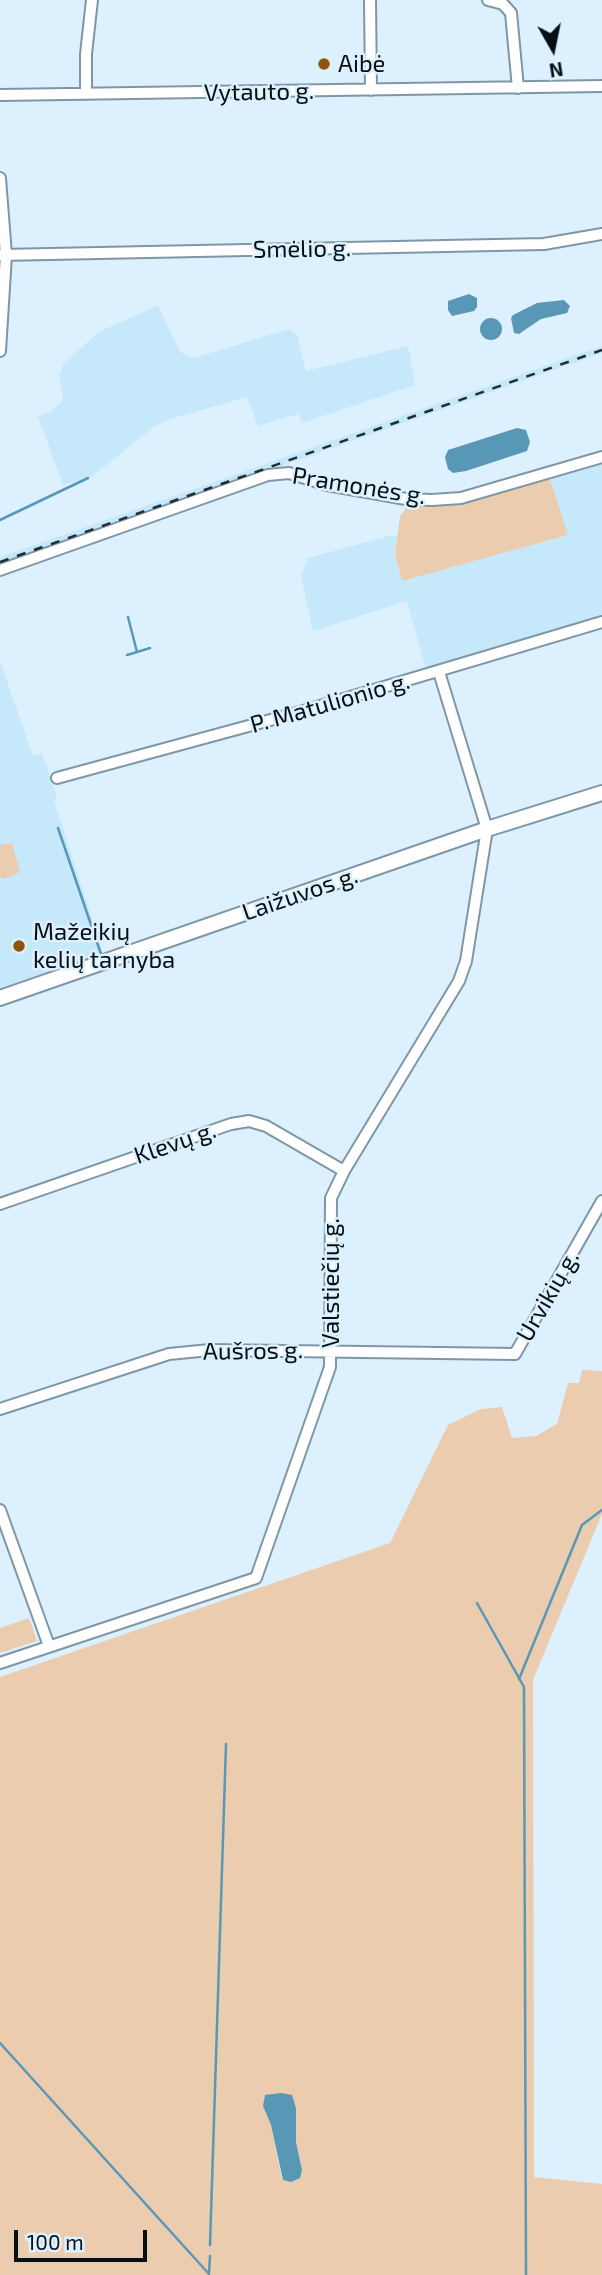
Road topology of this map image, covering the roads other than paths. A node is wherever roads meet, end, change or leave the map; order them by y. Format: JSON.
{"nodes":[{"id":1,"x":92,"y":0,"type":"edge"},
{"id":2,"x":370,"y":0,"type":"edge"},
{"id":3,"x":488,"y":0,"type":"edge"},
{"id":4,"x":602,"y":86,"type":"edge"},
{"id":5,"x":518,"y":88,"type":"junction"},
{"id":6,"x":371,"y":90,"type":"junction"},
{"id":7,"x":86,"y":94,"type":"junction"},
{"id":8,"x":0,"y":95,"type":"edge"},
{"id":9,"x":0,"y":178,"type":"edge"},
{"id":10,"x":602,"y":234,"type":"edge"},
{"id":11,"x":3,"y":255,"type":"edge"},
{"id":12,"x":0,"y":351,"type":"edge"},
{"id":13,"x":602,"y":457,"type":"edge"},
{"id":14,"x":0,"y":570,"type":"edge"},
{"id":15,"x":602,"y":622,"type":"edge"},
{"id":16,"x":439,"y":672,"type":"junction"},
{"id":17,"x":57,"y":778,"type":"dead end"},
{"id":18,"x":602,"y":793,"type":"edge"},
{"id":19,"x":487,"y":829,"type":"junction"},
{"id":20,"x":0,"y":998,"type":"edge"},
{"id":21,"x":344,"y":1171,"type":"junction"},
{"id":22,"x":602,"y":1201,"type":"edge"},
{"id":23,"x":0,"y":1204,"type":"edge"},
{"id":24,"x":332,"y":1350,"type":"junction"},
{"id":25,"x":515,"y":1354,"type":"joint"},
{"id":26,"x":0,"y":1409,"type":"edge"},
{"id":27,"x":0,"y":1510,"type":"edge"},
{"id":28,"x":49,"y":1646,"type":"junction"},
{"id":29,"x":0,"y":1663,"type":"edge"}],
"edges":[{"from":1,"to":7,"type":"street"},
{"from":2,"to":6,"type":"street"},
{"from":3,"to":5,"type":"street"},
{"from":4,"to":5,"type":"street","name":"Vytauto g."},
{"from":5,"to":6,"type":"street","name":"Vytauto g."},
{"from":6,"to":7,"type":"street","name":"Vytauto g."},
{"from":7,"to":8,"type":"street","name":"Vytauto g."},
{"from":9,"to":11,"type":"street"},
{"from":10,"to":11,"type":"street","name":"Smėlio g."},
{"from":11,"to":12,"type":"street"},
{"from":13,"to":14,"type":"street","name":"Pramonės g."},
{"from":15,"to":16,"type":"street","name":"P. Matulionio g."},
{"from":16,"to":17,"type":"street","name":"P. Matulionio g."},
{"from":16,"to":19,"type":"street"},
{"from":18,"to":19,"type":"main road","name":"Laižuvos g."},
{"from":19,"to":20,"type":"main road","name":"Laižuvos g."},
{"from":19,"to":21,"type":"street","name":"Valstiečių g."},
{"from":21,"to":23,"type":"street","name":"Klevų g."},
{"from":21,"to":24,"type":"street","name":"Valstiečių g."},
{"from":22,"to":25,"type":"street","name":"Urvikių g."},
{"from":24,"to":25,"type":"street","name":"Aušros g."},
{"from":24,"to":26,"type":"street","name":"Aušros g."},
{"from":24,"to":28,"type":"street","name":"Valstiečių g."},
{"from":27,"to":28,"type":"street"},
{"from":28,"to":29,"type":"street","name":"Valstiečių g."}]}
